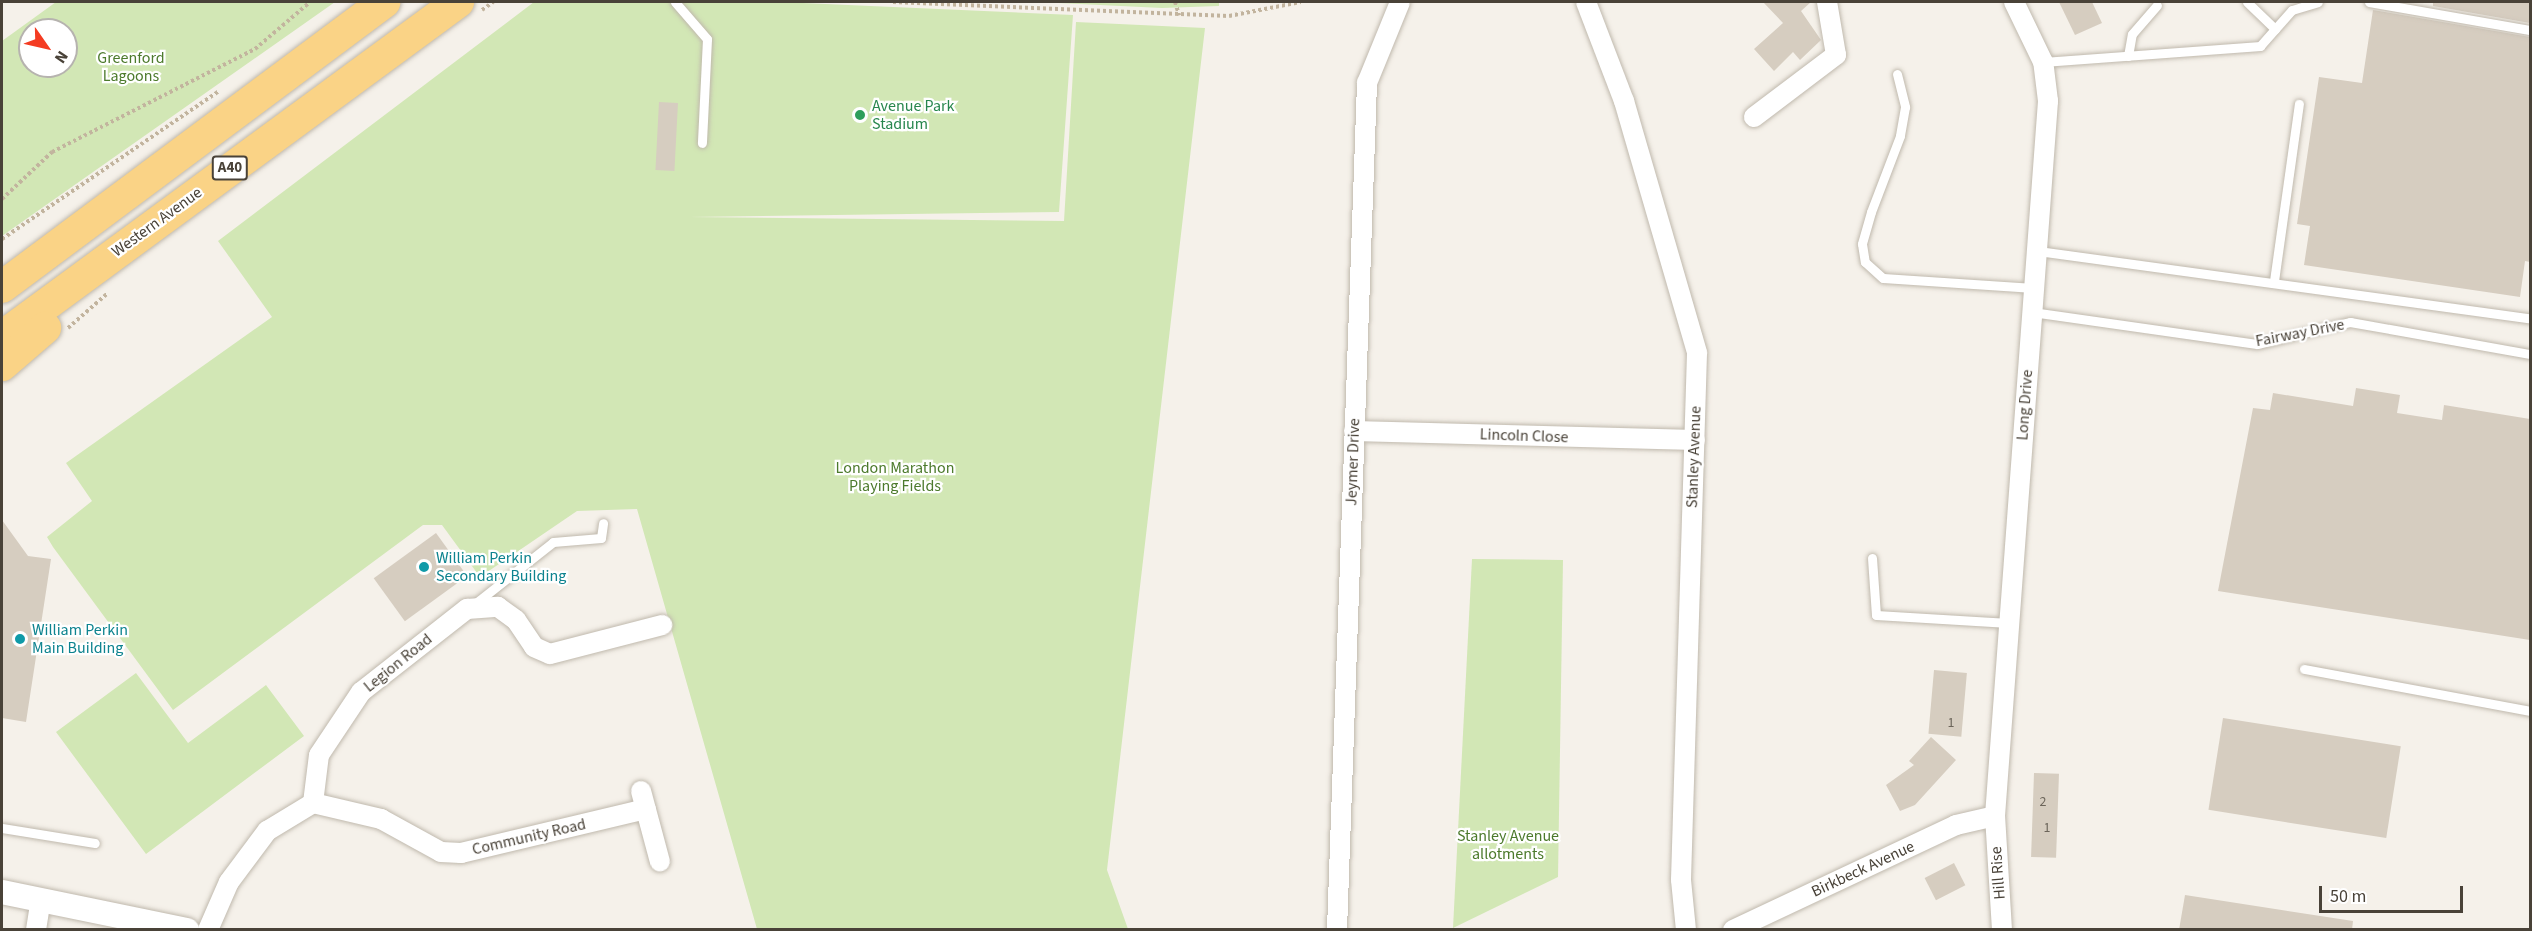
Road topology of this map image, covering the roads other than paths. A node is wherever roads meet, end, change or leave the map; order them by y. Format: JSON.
{"nodes":[{"id":1,"x":385,"y":2,"type":"edge"},
{"id":2,"x":459,"y":2,"type":"edge"},
{"id":3,"x":675,"y":2,"type":"edge"},
{"id":4,"x":1400,"y":2,"type":"edge"},
{"id":5,"x":1586,"y":2,"type":"edge"},
{"id":6,"x":1827,"y":2,"type":"edge"},
{"id":7,"x":2014,"y":2,"type":"edge"},
{"id":8,"x":2247,"y":2,"type":"edge"},
{"id":9,"x":2318,"y":2,"type":"edge"},
{"id":10,"x":2369,"y":2,"type":"edge"},
{"id":11,"x":2157,"y":4,"type":"dead end"},
{"id":12,"x":2275,"y":29,"type":"junction"},
{"id":13,"x":2530,"y":30,"type":"edge"},
{"id":14,"x":2128,"y":56,"type":"junction"},
{"id":15,"x":2043,"y":62,"type":"junction"},
{"id":16,"x":1897,"y":74,"type":"dead end"},
{"id":17,"x":2299,"y":104,"type":"dead end"},
{"id":18,"x":1754,"y":117,"type":"dead end"},
{"id":19,"x":702,"y":143,"type":"dead end"},
{"id":20,"x":141,"y":179,"type":"junction"},
{"id":21,"x":159,"y":220,"type":"junction"},
{"id":22,"x":2038,"y":251,"type":"junction"},
{"id":23,"x":2,"y":261,"type":"edge"},
{"id":24,"x":2274,"y":281,"type":"junction"},
{"id":25,"x":2,"y":287,"type":"edge"},
{"id":26,"x":2034,"y":288,"type":"junction"},
{"id":27,"x":2032,"y":312,"type":"junction"},
{"id":28,"x":2530,"y":318,"type":"edge"},
{"id":29,"x":2,"y":337,"type":"edge"},
{"id":30,"x":2530,"y":354,"type":"edge"},
{"id":31,"x":2,"y":365,"type":"edge"},
{"id":32,"x":1354,"y":431,"type":"junction"},
{"id":33,"x":1695,"y":441,"type":"junction"},
{"id":34,"x":603,"y":523,"type":"dead end"},
{"id":35,"x":1872,"y":558,"type":"dead end"},
{"id":36,"x":467,"y":609,"type":"junction"},
{"id":37,"x":2009,"y":623,"type":"junction"},
{"id":38,"x":662,"y":626,"type":"dead end"},
{"id":39,"x":2304,"y":669,"type":"dead end"},
{"id":40,"x":2530,"y":711,"type":"edge"},
{"id":41,"x":313,"y":803,"type":"junction"},
{"id":42,"x":1995,"y":816,"type":"junction"},
{"id":43,"x":2,"y":828,"type":"edge"},
{"id":44,"x":95,"y":843,"type":"dead end"},
{"id":45,"x":660,"y":862,"type":"dead end"},
{"id":46,"x":2,"y":892,"type":"edge"},
{"id":47,"x":41,"y":900,"type":"junction"},
{"id":48,"x":36,"y":930,"type":"edge"},
{"id":49,"x":187,"y":930,"type":"edge"},
{"id":50,"x":208,"y":930,"type":"edge"},
{"id":51,"x":1337,"y":930,"type":"edge"},
{"id":52,"x":1686,"y":930,"type":"edge"},
{"id":53,"x":1733,"y":930,"type":"edge"},
{"id":54,"x":2002,"y":930,"type":"edge"}],
"edges":[{"from":1,"to":20,"type":"highway","number":"A40"},
{"from":2,"to":21,"type":"highway","name":"Western Avenue","number":"A40"},
{"from":3,"to":19,"type":"lane"},
{"from":4,"to":32,"type":"street","name":"Jeymer Drive"},
{"from":5,"to":33,"type":"street","name":"Stanley Avenue"},
{"from":6,"to":18,"type":"street"},
{"from":7,"to":15,"type":"street","name":"Long Drive"},
{"from":8,"to":12,"type":"lane"},
{"from":9,"to":12,"type":"lane"},
{"from":10,"to":13,"type":"lane"},
{"from":11,"to":14,"type":"lane"},
{"from":12,"to":14,"type":"lane"},
{"from":14,"to":15,"type":"lane"},
{"from":15,"to":22,"type":"street","name":"Long Drive"},
{"from":16,"to":26,"type":"lane"},
{"from":17,"to":24,"type":"lane"},
{"from":20,"to":23,"type":"highway","number":"A40"},
{"from":20,"to":25,"type":"highway","number":"A40"},
{"from":21,"to":29,"type":"highway","name":"Western Avenue","number":"A40"},
{"from":21,"to":31,"type":"highway","number":"A40"},
{"from":22,"to":24,"type":"lane"},
{"from":22,"to":26,"type":"street","name":"Long Drive"},
{"from":24,"to":28,"type":"lane"},
{"from":26,"to":27,"type":"street","name":"Long Drive"},
{"from":27,"to":30,"type":"lane","name":"Fairway Drive"},
{"from":27,"to":37,"type":"street","name":"Long Drive"},
{"from":32,"to":33,"type":"street","name":"Lincoln Close"},
{"from":32,"to":51,"type":"street","name":"Jeymer Drive"},
{"from":33,"to":52,"type":"street","name":"Stanley Avenue"},
{"from":34,"to":36,"type":"lane"},
{"from":35,"to":37,"type":"lane"},
{"from":36,"to":38,"type":"street"},
{"from":36,"to":41,"type":"street","name":"Legion Road"},
{"from":37,"to":42,"type":"street","name":"Long Drive"},
{"from":39,"to":40,"type":"lane"},
{"from":41,"to":45,"type":"street","name":"Community Road"},
{"from":41,"to":50,"type":"street"},
{"from":42,"to":53,"type":"street","name":"Birkbeck Avenue"},
{"from":42,"to":54,"type":"street","name":"Hill Rise"},
{"from":43,"to":44,"type":"lane"},
{"from":46,"to":47,"type":"street"},
{"from":47,"to":48,"type":"street"},
{"from":47,"to":49,"type":"street"}]}
